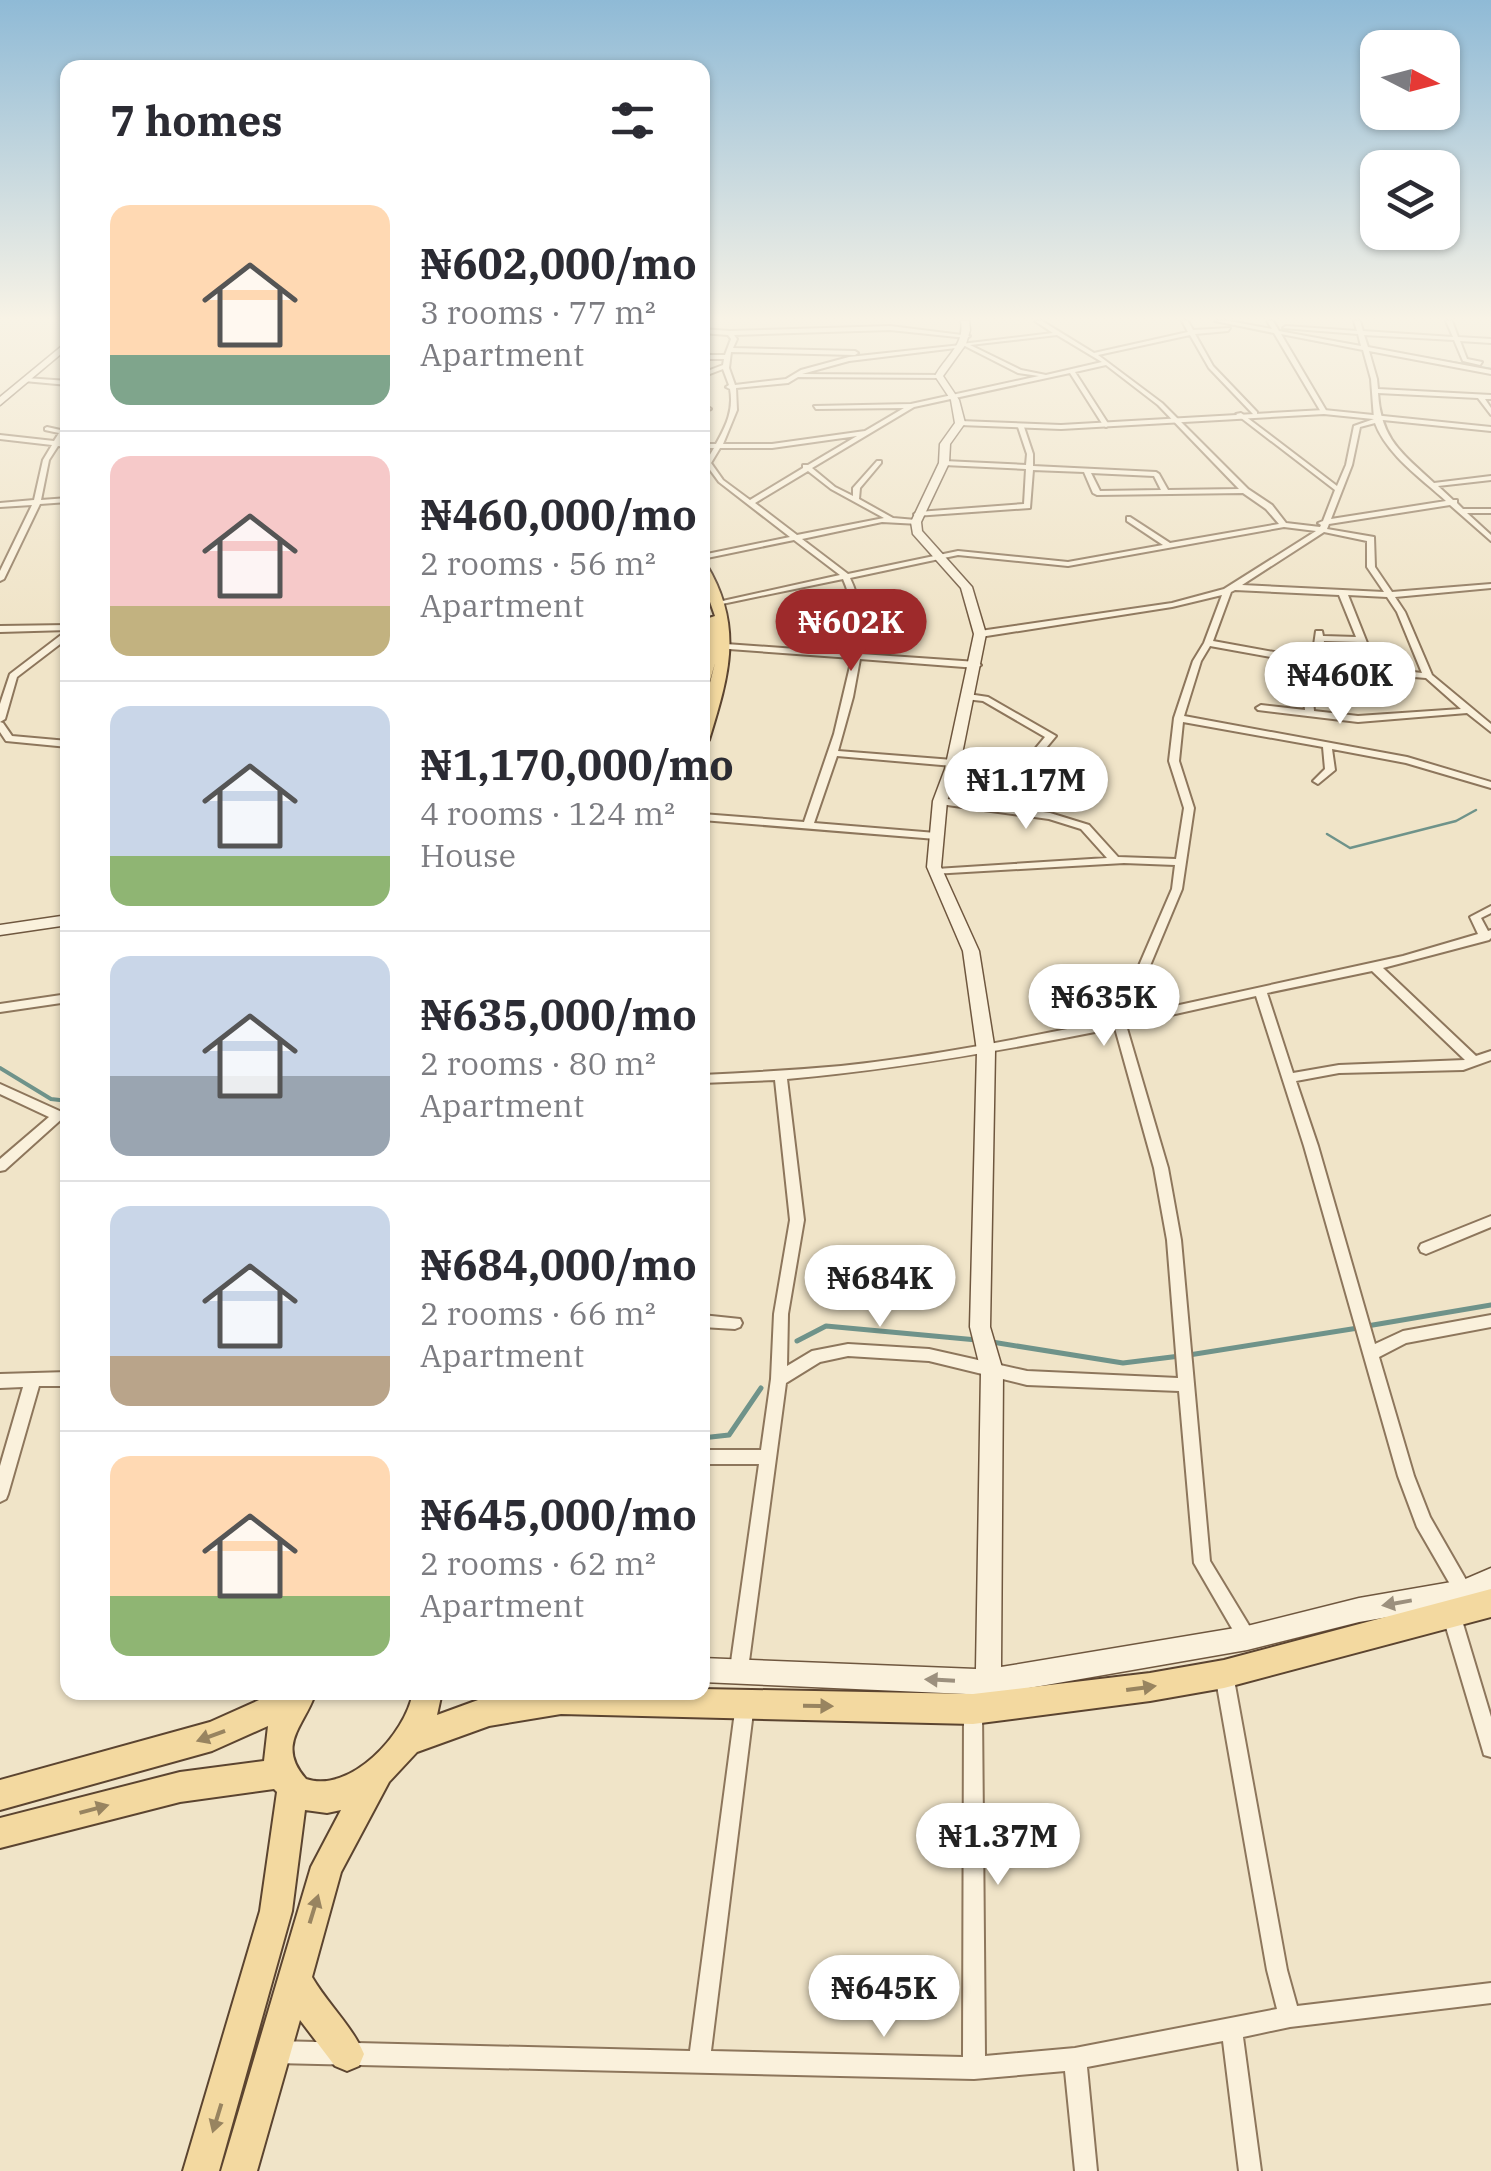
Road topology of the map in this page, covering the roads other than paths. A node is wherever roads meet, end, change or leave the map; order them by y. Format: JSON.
{"nodes":[{"id":1,"x":728,"y":422,"type":"edge"},
{"id":2,"x":884,"y":422,"type":"edge"},
{"id":3,"x":1104,"y":422,"type":"edge"},
{"id":4,"x":1144,"y":422,"type":"edge"},
{"id":5,"x":1179,"y":422,"type":"edge"},
{"id":6,"x":1250,"y":422,"type":"edge"},
{"id":7,"x":1365,"y":422,"type":"edge"},
{"id":8,"x":1379,"y":422,"type":"edge"},
{"id":9,"x":1427,"y":422,"type":"edge"},
{"id":10,"x":960,"y":423,"type":"joint"},
{"id":11,"x":1106,"y":425,"type":"junction"},
{"id":12,"x":1020,"y":427,"type":"junction"},
{"id":13,"x":47,"y":429,"type":"dead end"},
{"id":14,"x":1491,"y":429,"type":"edge"},
{"id":15,"x":60,"y":432,"type":"edge"},
{"id":16,"x":865,"y":433,"type":"junction"},
{"id":17,"x":60,"y":436,"type":"edge"},
{"id":18,"x":0,"y":437,"type":"edge"},
{"id":19,"x":56,"y":443,"type":"junction"},
{"id":20,"x":60,"y":443,"type":"edge"},
{"id":21,"x":720,"y":444,"type":"junction"},
{"id":22,"x":710,"y":445,"type":"edge"},
{"id":23,"x":710,"y":457,"type":"edge"},
{"id":24,"x":879,"y":462,"type":"dead end"},
{"id":25,"x":944,"y":463,"type":"junction"},
{"id":26,"x":806,"y":466,"type":"junction"},
{"id":27,"x":710,"y":469,"type":"edge"},
{"id":28,"x":1030,"y":470,"type":"junction"},
{"id":29,"x":1088,"y":472,"type":"junction"},
{"id":30,"x":1491,"y":478,"type":"edge"},
{"id":31,"x":1432,"y":485,"type":"junction"},
{"id":32,"x":1336,"y":488,"type":"junction"},
{"id":33,"x":1245,"y":491,"type":"junction"},
{"id":34,"x":1166,"y":492,"type":"junction"},
{"id":35,"x":856,"y":498,"type":"junction"},
{"id":36,"x":60,"y":501,"type":"edge"},
{"id":37,"x":38,"y":502,"type":"junction"},
{"id":38,"x":1454,"y":502,"type":"junction"},
{"id":39,"x":750,"y":503,"type":"junction"},
{"id":40,"x":0,"y":505,"type":"edge"},
{"id":41,"x":1465,"y":511,"type":"junction"},
{"id":42,"x":1491,"y":512,"type":"edge"},
{"id":43,"x":917,"y":518,"type":"junction"},
{"id":44,"x":1130,"y":518,"type":"dead end"},
{"id":45,"x":892,"y":520,"type":"junction"},
{"id":46,"x":1284,"y":525,"type":"junction"},
{"id":47,"x":1323,"y":526,"type":"junction"},
{"id":48,"x":797,"y":539,"type":"junction"},
{"id":49,"x":1491,"y":539,"type":"edge"},
{"id":50,"x":1167,"y":544,"type":"junction"},
{"id":51,"x":710,"y":555,"type":"edge"},
{"id":52,"x":938,"y":557,"type":"junction"},
{"id":53,"x":845,"y":575,"type":"junction"},
{"id":54,"x":0,"y":579,"type":"edge"},
{"id":55,"x":710,"y":582,"type":"edge"},
{"id":56,"x":1491,"y":586,"type":"edge"},
{"id":57,"x":1230,"y":589,"type":"junction"},
{"id":58,"x":1342,"y":594,"type":"junction"},
{"id":59,"x":1389,"y":595,"type":"junction"},
{"id":60,"x":722,"y":602,"type":"junction"},
{"id":61,"x":710,"y":611,"type":"edge"},
{"id":62,"x":0,"y":628,"type":"edge"},
{"id":63,"x":60,"y":631,"type":"edge"},
{"id":64,"x":980,"y":634,"type":"junction"},
{"id":65,"x":60,"y":638,"type":"edge"},
{"id":66,"x":1360,"y":640,"type":"junction"},
{"id":67,"x":1208,"y":643,"type":"junction"},
{"id":68,"x":720,"y":646,"type":"junction"},
{"id":69,"x":856,"y":655,"type":"junction"},
{"id":70,"x":710,"y":659,"type":"edge"},
{"id":71,"x":1314,"y":662,"type":"junction"},
{"id":72,"x":977,"y":665,"type":"junction"},
{"id":73,"x":1374,"y":673,"type":"junction"},
{"id":74,"x":1428,"y":676,"type":"junction"},
{"id":75,"x":968,"y":697,"type":"junction"},
{"id":76,"x":710,"y":698,"type":"edge"},
{"id":77,"x":1261,"y":708,"type":"dead end"},
{"id":78,"x":1465,"y":710,"type":"junction"},
{"id":79,"x":1310,"y":712,"type":"junction"},
{"id":80,"x":1179,"y":718,"type":"junction"},
{"id":81,"x":0,"y":722,"type":"edge"},
{"id":82,"x":1491,"y":730,"type":"edge"},
{"id":83,"x":60,"y":743,"type":"edge"},
{"id":84,"x":1327,"y":745,"type":"junction"},
{"id":85,"x":833,"y":754,"type":"junction"},
{"id":86,"x":953,"y":766,"type":"junction"},
{"id":87,"x":1318,"y":781,"type":"dead end"},
{"id":88,"x":1491,"y":785,"type":"edge"},
{"id":89,"x":940,"y":800,"type":"junction"},
{"id":90,"x":710,"y":818,"type":"edge"},
{"id":91,"x":808,"y":825,"type":"junction"},
{"id":92,"x":936,"y":836,"type":"junction"},
{"id":93,"x":1115,"y":860,"type":"junction"},
{"id":94,"x":1180,"y":862,"type":"junction"},
{"id":95,"x":936,"y":872,"type":"junction"},
{"id":96,"x":1491,"y":908,"type":"edge"},
{"id":97,"x":60,"y":921,"type":"edge"},
{"id":98,"x":0,"y":930,"type":"edge"},
{"id":99,"x":1488,"y":936,"type":"edge"},
{"id":100,"x":1376,"y":968,"type":"junction"},
{"id":101,"x":1260,"y":991,"type":"junction"},
{"id":102,"x":60,"y":999,"type":"edge"},
{"id":103,"x":0,"y":1008,"type":"edge"},
{"id":104,"x":1120,"y":1024,"type":"junction"},
{"id":105,"x":986,"y":1050,"type":"junction"},
{"id":106,"x":1491,"y":1055,"type":"edge"},
{"id":107,"x":1474,"y":1062,"type":"junction"},
{"id":108,"x":780,"y":1077,"type":"junction"},
{"id":109,"x":1288,"y":1078,"type":"junction"},
{"id":110,"x":710,"y":1079,"type":"edge"},
{"id":111,"x":0,"y":1089,"type":"edge"},
{"id":112,"x":60,"y":1115,"type":"edge"},
{"id":113,"x":60,"y":1118,"type":"edge"},
{"id":114,"x":0,"y":1166,"type":"edge"},
{"id":115,"x":1491,"y":1221,"type":"edge"},
{"id":116,"x":1426,"y":1248,"type":"dead end"},
{"id":117,"x":710,"y":1321,"type":"edge"},
{"id":118,"x":1491,"y":1321,"type":"edge"},
{"id":119,"x":735,"y":1323,"type":"dead end"},
{"id":120,"x":1369,"y":1345,"type":"junction"},
{"id":121,"x":991,"y":1363,"type":"junction"},
{"id":122,"x":1187,"y":1376,"type":"junction"},
{"id":123,"x":779,"y":1378,"type":"junction"},
{"id":124,"x":60,"y":1379,"type":"edge"},
{"id":125,"x":33,"y":1380,"type":"junction"},
{"id":126,"x":0,"y":1381,"type":"edge"},
{"id":127,"x":710,"y":1457,"type":"edge"},
{"id":128,"x":766,"y":1457,"type":"junction"},
{"id":129,"x":0,"y":1494,"type":"edge"},
{"id":130,"x":1491,"y":1580,"type":"edge"},
{"id":131,"x":1491,"y":1603,"type":"edge"},
{"id":132,"x":1458,"y":1604,"type":"junction"},
{"id":133,"x":1246,"y":1638,"type":"junction"},
{"id":134,"x":739,"y":1669,"type":"junction"},
{"id":135,"x":710,"y":1670,"type":"edge"},
{"id":136,"x":1224,"y":1674,"type":"junction"},
{"id":137,"x":988,"y":1682,"type":"junction"},
{"id":138,"x":292,"y":1700,"type":"edge"},
{"id":139,"x":299,"y":1700,"type":"edge"},
{"id":140,"x":426,"y":1700,"type":"edge"},
{"id":141,"x":745,"y":1704,"type":"junction"},
{"id":142,"x":972,"y":1709,"type":"junction"},
{"id":143,"x":412,"y":1739,"type":"junction"},
{"id":144,"x":1491,"y":1748,"type":"edge"},
{"id":145,"x":381,"y":1766,"type":"junction"},
{"id":146,"x":288,"y":1779,"type":"junction"},
{"id":147,"x":0,"y":1795,"type":"edge"},
{"id":148,"x":0,"y":1834,"type":"edge"},
{"id":149,"x":294,"y":1978,"type":"junction"},
{"id":150,"x":1491,"y":1993,"type":"edge"},
{"id":151,"x":1290,"y":2017,"type":"junction"},
{"id":152,"x":1232,"y":2032,"type":"junction"},
{"id":153,"x":237,"y":2052,"type":"junction"},
{"id":154,"x":273,"y":2052,"type":"junction"},
{"id":155,"x":347,"y":2054,"type":"junction"},
{"id":156,"x":1075,"y":2059,"type":"junction"},
{"id":157,"x":699,"y":2061,"type":"junction"},
{"id":158,"x":974,"y":2068,"type":"junction"},
{"id":159,"x":201,"y":2171,"type":"edge"},
{"id":160,"x":239,"y":2171,"type":"edge"},
{"id":161,"x":1086,"y":2171,"type":"edge"},
{"id":162,"x":1250,"y":2171,"type":"edge"}],
"edges":[{"from":1,"to":21,"type":"street"},
{"from":2,"to":16,"type":"street"},
{"from":3,"to":11,"type":"street"},
{"from":4,"to":11,"type":"street"},
{"from":5,"to":33,"type":"street"},
{"from":6,"to":32,"type":"street"},
{"from":7,"to":32,"type":"street"},
{"from":8,"to":31,"type":"street"},
{"from":9,"to":14,"type":"street"},
{"from":10,"to":12,"type":"street"},
{"from":10,"to":25,"type":"main road"},
{"from":11,"to":12,"type":"street"},
{"from":12,"to":28,"type":"street"},
{"from":13,"to":15,"type":"street"},
{"from":16,"to":21,"type":"street"},
{"from":16,"to":26,"type":"street"},
{"from":17,"to":19,"type":"street"},
{"from":18,"to":19,"type":"street"},
{"from":19,"to":20,"type":"street"},
{"from":19,"to":37,"type":"street"},
{"from":21,"to":22,"type":"street"},
{"from":21,"to":23,"type":"street"},
{"from":24,"to":35,"type":"street"},
{"from":25,"to":28,"type":"street"},
{"from":25,"to":43,"type":"main road"},
{"from":26,"to":35,"type":"street"},
{"from":26,"to":39,"type":"street"},
{"from":27,"to":39,"type":"street"},
{"from":28,"to":29,"type":"street"},
{"from":28,"to":43,"type":"street"},
{"from":29,"to":34,"type":"street"},
{"from":29,"to":34,"type":"street"},
{"from":30,"to":31,"type":"street"},
{"from":31,"to":38,"type":"street"},
{"from":32,"to":47,"type":"street"},
{"from":33,"to":34,"type":"street"},
{"from":33,"to":46,"type":"street"},
{"from":35,"to":45,"type":"street"},
{"from":36,"to":37,"type":"street"},
{"from":37,"to":40,"type":"street"},
{"from":37,"to":54,"type":"street"},
{"from":38,"to":41,"type":"street"},
{"from":38,"to":47,"type":"street"},
{"from":39,"to":48,"type":"street"},
{"from":41,"to":42,"type":"street"},
{"from":41,"to":49,"type":"street"},
{"from":43,"to":45,"type":"street"},
{"from":43,"to":52,"type":"main road"},
{"from":44,"to":50,"type":"street"},
{"from":45,"to":48,"type":"street"},
{"from":46,"to":47,"type":"street"},
{"from":46,"to":50,"type":"street"},
{"from":47,"to":57,"type":"street"},
{"from":47,"to":59,"type":"street"},
{"from":48,"to":51,"type":"street"},
{"from":48,"to":53,"type":"street"},
{"from":50,"to":52,"type":"street"},
{"from":52,"to":53,"type":"street"},
{"from":52,"to":64,"type":"main road"},
{"from":53,"to":60,"type":"street"},
{"from":53,"to":69,"type":"street"},
{"from":55,"to":60,"type":"main road"},
{"from":56,"to":59,"type":"street"},
{"from":57,"to":58,"type":"street"},
{"from":57,"to":64,"type":"street"},
{"from":57,"to":67,"type":"street"},
{"from":58,"to":59,"type":"street"},
{"from":58,"to":66,"type":"street"},
{"from":59,"to":74,"type":"street"},
{"from":60,"to":68,"type":"main road"},
{"from":61,"to":68,"type":"main road"},
{"from":62,"to":63,"type":"street"},
{"from":64,"to":72,"type":"main road"},
{"from":65,"to":81,"type":"street"},
{"from":66,"to":71,"type":"street"},
{"from":66,"to":73,"type":"street"},
{"from":67,"to":71,"type":"street"},
{"from":67,"to":80,"type":"street"},
{"from":68,"to":69,"type":"street"},
{"from":68,"to":70,"type":"main road"},
{"from":68,"to":76,"type":"main road"},
{"from":69,"to":72,"type":"street"},
{"from":69,"to":85,"type":"street"},
{"from":71,"to":73,"type":"street"},
{"from":71,"to":79,"type":"street"},
{"from":72,"to":75,"type":"main road"},
{"from":73,"to":74,"type":"street"},
{"from":74,"to":78,"type":"street"},
{"from":75,"to":86,"type":"main road"},
{"from":75,"to":86,"type":"street"},
{"from":77,"to":79,"type":"street"},
{"from":78,"to":79,"type":"street"},
{"from":78,"to":82,"type":"street"},
{"from":80,"to":84,"type":"street"},
{"from":80,"to":94,"type":"street"},
{"from":81,"to":83,"type":"street"},
{"from":84,"to":87,"type":"street"},
{"from":84,"to":88,"type":"street"},
{"from":85,"to":86,"type":"street"},
{"from":85,"to":91,"type":"street"},
{"from":86,"to":89,"type":"main road"},
{"from":89,"to":92,"type":"main road"},
{"from":89,"to":93,"type":"street"},
{"from":90,"to":91,"type":"street"},
{"from":91,"to":92,"type":"street"},
{"from":92,"to":95,"type":"main road"},
{"from":93,"to":94,"type":"street"},
{"from":93,"to":95,"type":"street"},
{"from":94,"to":104,"type":"street"},
{"from":95,"to":105,"type":"main road"},
{"from":96,"to":99,"type":"street"},
{"from":97,"to":98,"type":"main road"},
{"from":99,"to":100,"type":"street"},
{"from":100,"to":101,"type":"street"},
{"from":100,"to":107,"type":"street"},
{"from":101,"to":104,"type":"street"},
{"from":101,"to":109,"type":"street"},
{"from":102,"to":103,"type":"street"},
{"from":104,"to":105,"type":"street"},
{"from":104,"to":122,"type":"street"},
{"from":105,"to":108,"type":"street"},
{"from":105,"to":121,"type":"main road"},
{"from":106,"to":107,"type":"street"},
{"from":107,"to":109,"type":"street"},
{"from":108,"to":110,"type":"street"},
{"from":108,"to":123,"type":"street"},
{"from":109,"to":120,"type":"street"},
{"from":111,"to":112,"type":"street"},
{"from":113,"to":114,"type":"street"},
{"from":115,"to":116,"type":"street"},
{"from":117,"to":119,"type":"street"},
{"from":118,"to":120,"type":"street"},
{"from":120,"to":132,"type":"street"},
{"from":121,"to":122,"type":"street"},
{"from":121,"to":123,"type":"street"},
{"from":121,"to":137,"type":"main road"},
{"from":122,"to":133,"type":"street"},
{"from":123,"to":128,"type":"street"},
{"from":124,"to":125,"type":"street"},
{"from":125,"to":126,"type":"street"},
{"from":125,"to":129,"type":"street"},
{"from":127,"to":128,"type":"street"},
{"from":128,"to":134,"type":"street"},
{"from":130,"to":132,"type":"main road"},
{"from":131,"to":132,"type":"main road"},
{"from":132,"to":133,"type":"main road","one_way":true},
{"from":132,"to":136,"type":"main road"},
{"from":132,"to":144,"type":"street"},
{"from":133,"to":137,"type":"main road"},
{"from":134,"to":135,"type":"main road"},
{"from":137,"to":134,"type":"main road","one_way":true},
{"from":142,"to":136,"type":"main road","one_way":true},
{"from":136,"to":151,"type":"street"},
{"from":137,"to":142,"type":"street"},
{"from":138,"to":147,"type":"main road","one_way":true},
{"from":139,"to":146,"type":"main road"},
{"from":140,"to":143,"type":"main road"},
{"from":141,"to":142,"type":"main road","one_way":true},
{"from":141,"to":143,"type":"main road"},
{"from":141,"to":157,"type":"street"},
{"from":142,"to":158,"type":"street"},
{"from":143,"to":145,"type":"main road"},
{"from":145,"to":146,"type":"main road"},
{"from":149,"to":145,"type":"main road","one_way":true},
{"from":148,"to":146,"type":"main road","one_way":true},
{"from":146,"to":153,"type":"main road"},
{"from":149,"to":154,"type":"main road"},
{"from":149,"to":155,"type":"main road"},
{"from":150,"to":151,"type":"street"},
{"from":151,"to":152,"type":"street"},
{"from":152,"to":156,"type":"street"},
{"from":152,"to":162,"type":"street"},
{"from":153,"to":154,"type":"street"},
{"from":153,"to":159,"type":"main road","one_way":true},
{"from":154,"to":155,"type":"street"},
{"from":154,"to":160,"type":"main road"},
{"from":155,"to":157,"type":"street"},
{"from":156,"to":158,"type":"street"},
{"from":156,"to":161,"type":"street"},
{"from":157,"to":158,"type":"street"}]}
